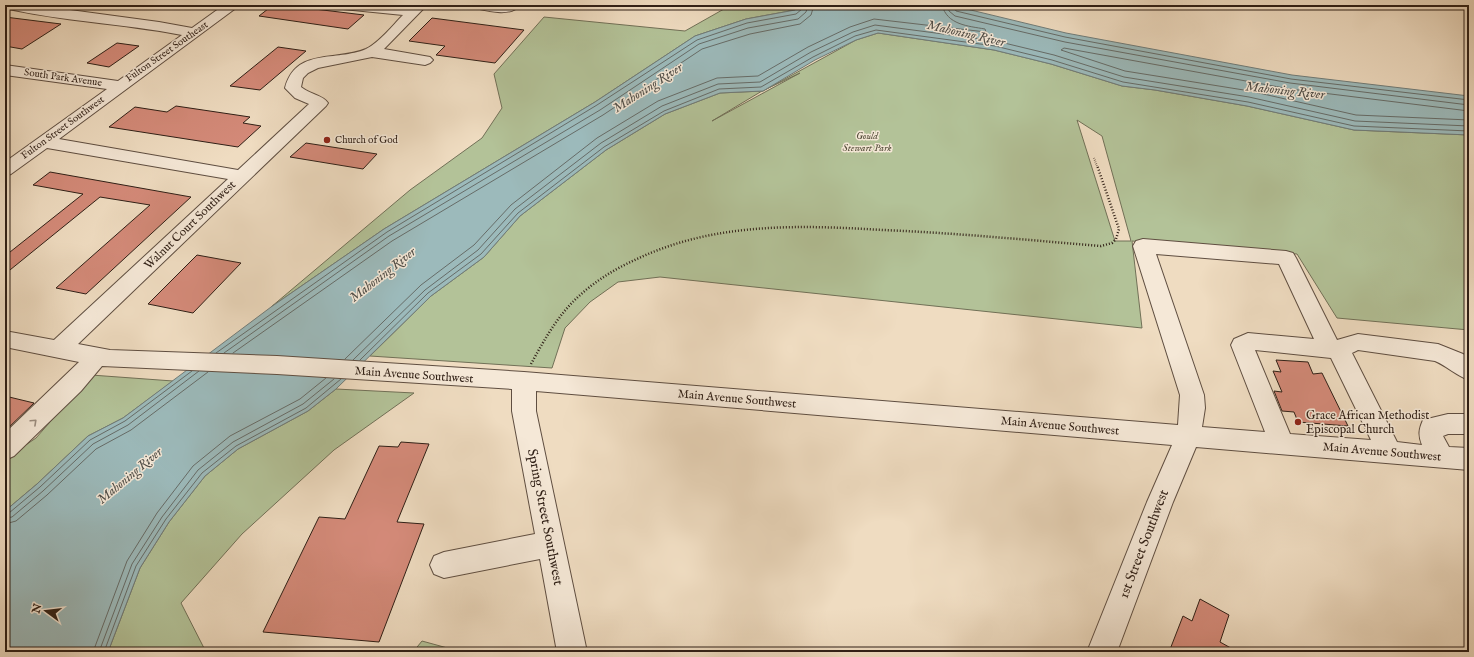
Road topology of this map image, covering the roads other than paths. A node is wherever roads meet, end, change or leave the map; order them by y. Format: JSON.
{"nodes":[{"id":1,"x":10,"y":5,"type":"edge"},
{"id":2,"x":233,"y":5,"type":"edge"},
{"id":3,"x":343,"y":5,"type":"edge"},
{"id":4,"x":480,"y":5,"type":"edge"},
{"id":5,"x":513,"y":5,"type":"edge"},
{"id":6,"x":417,"y":9,"type":"edge"},
{"id":7,"x":194,"y":33,"type":"junction"},
{"id":8,"x":372,"y":52,"type":"junction"},
{"id":9,"x":425,"y":60,"type":"dead end"},
{"id":10,"x":5,"y":70,"type":"edge"},
{"id":11,"x":121,"y":86,"type":"junction"},
{"id":12,"x":43,"y":142,"type":"junction"},
{"id":13,"x":5,"y":170,"type":"edge"},
{"id":14,"x":242,"y":176,"type":"junction"},
{"id":15,"x":5,"y":339,"type":"edge"},
{"id":16,"x":60,"y":348,"type":"junction"},
{"id":17,"x":1335,"y":349,"type":"junction"},
{"id":18,"x":104,"y":357,"type":"junction"},
{"id":19,"x":1469,"y":371,"type":"edge"},
{"id":20,"x":524,"y":382,"type":"junction"},
{"id":21,"x":1469,"y":424,"type":"edge"},
{"id":22,"x":1188,"y":436,"type":"junction"},
{"id":23,"x":1282,"y":444,"type":"junction"},
{"id":24,"x":5,"y":449,"type":"edge"},
{"id":25,"x":1390,"y":452,"type":"junction"},
{"id":26,"x":1442,"y":457,"type":"junction"},
{"id":27,"x":1469,"y":459,"type":"edge"},
{"id":28,"x":550,"y":544,"type":"junction"},
{"id":29,"x":444,"y":565,"type":"dead end"},
{"id":30,"x":572,"y":652,"type":"edge"},
{"id":31,"x":1102,"y":652,"type":"edge"}],
"edges":[{"from":1,"to":7,"type":"street"},
{"from":2,"to":7,"type":"street","name":"Fulton Street Southeast"},
{"from":3,"to":6,"type":"street"},
{"from":4,"to":5,"type":"street"},
{"from":6,"to":8,"type":"street"},
{"from":7,"to":11,"type":"street","name":"Fulton Street Southeast"},
{"from":8,"to":9,"type":"street"},
{"from":8,"to":14,"type":"street","name":"Walnut Court Southwest"},
{"from":10,"to":11,"type":"street","name":"South Park Avenue"},
{"from":11,"to":12,"type":"street","name":"Fulton Street Southwest"},
{"from":12,"to":13,"type":"street","name":"Fulton Street Southwest"},
{"from":12,"to":14,"type":"street"},
{"from":14,"to":16,"type":"street","name":"Walnut Court Southwest"},
{"from":15,"to":16,"type":"street","name":"Main Avenue Southwest"},
{"from":16,"to":18,"type":"street","name":"Main Avenue Southwest"},
{"from":17,"to":19,"type":"street"},
{"from":17,"to":22,"type":"street","name":"1st Street Southwest"},
{"from":17,"to":23,"type":"street"},
{"from":17,"to":25,"type":"street"},
{"from":18,"to":20,"type":"street","name":"Main Avenue Southwest"},
{"from":24,"to":18,"type":"street","one_way":true},
{"from":20,"to":22,"type":"street","name":"Main Avenue Southwest"},
{"from":20,"to":28,"type":"street","name":"Spring Street Southwest"},
{"from":21,"to":26,"type":"street"},
{"from":22,"to":23,"type":"street","name":"Main Avenue Southwest"},
{"from":22,"to":31,"type":"street","name":"1st Street Southwest"},
{"from":23,"to":25,"type":"street","name":"Main Avenue Southwest"},
{"from":25,"to":26,"type":"street","name":"Main Avenue Southwest"},
{"from":26,"to":27,"type":"street","name":"Main Avenue Southwest"},
{"from":28,"to":29,"type":"street"},
{"from":28,"to":30,"type":"street","name":"Spring Street Southwest"}]}
